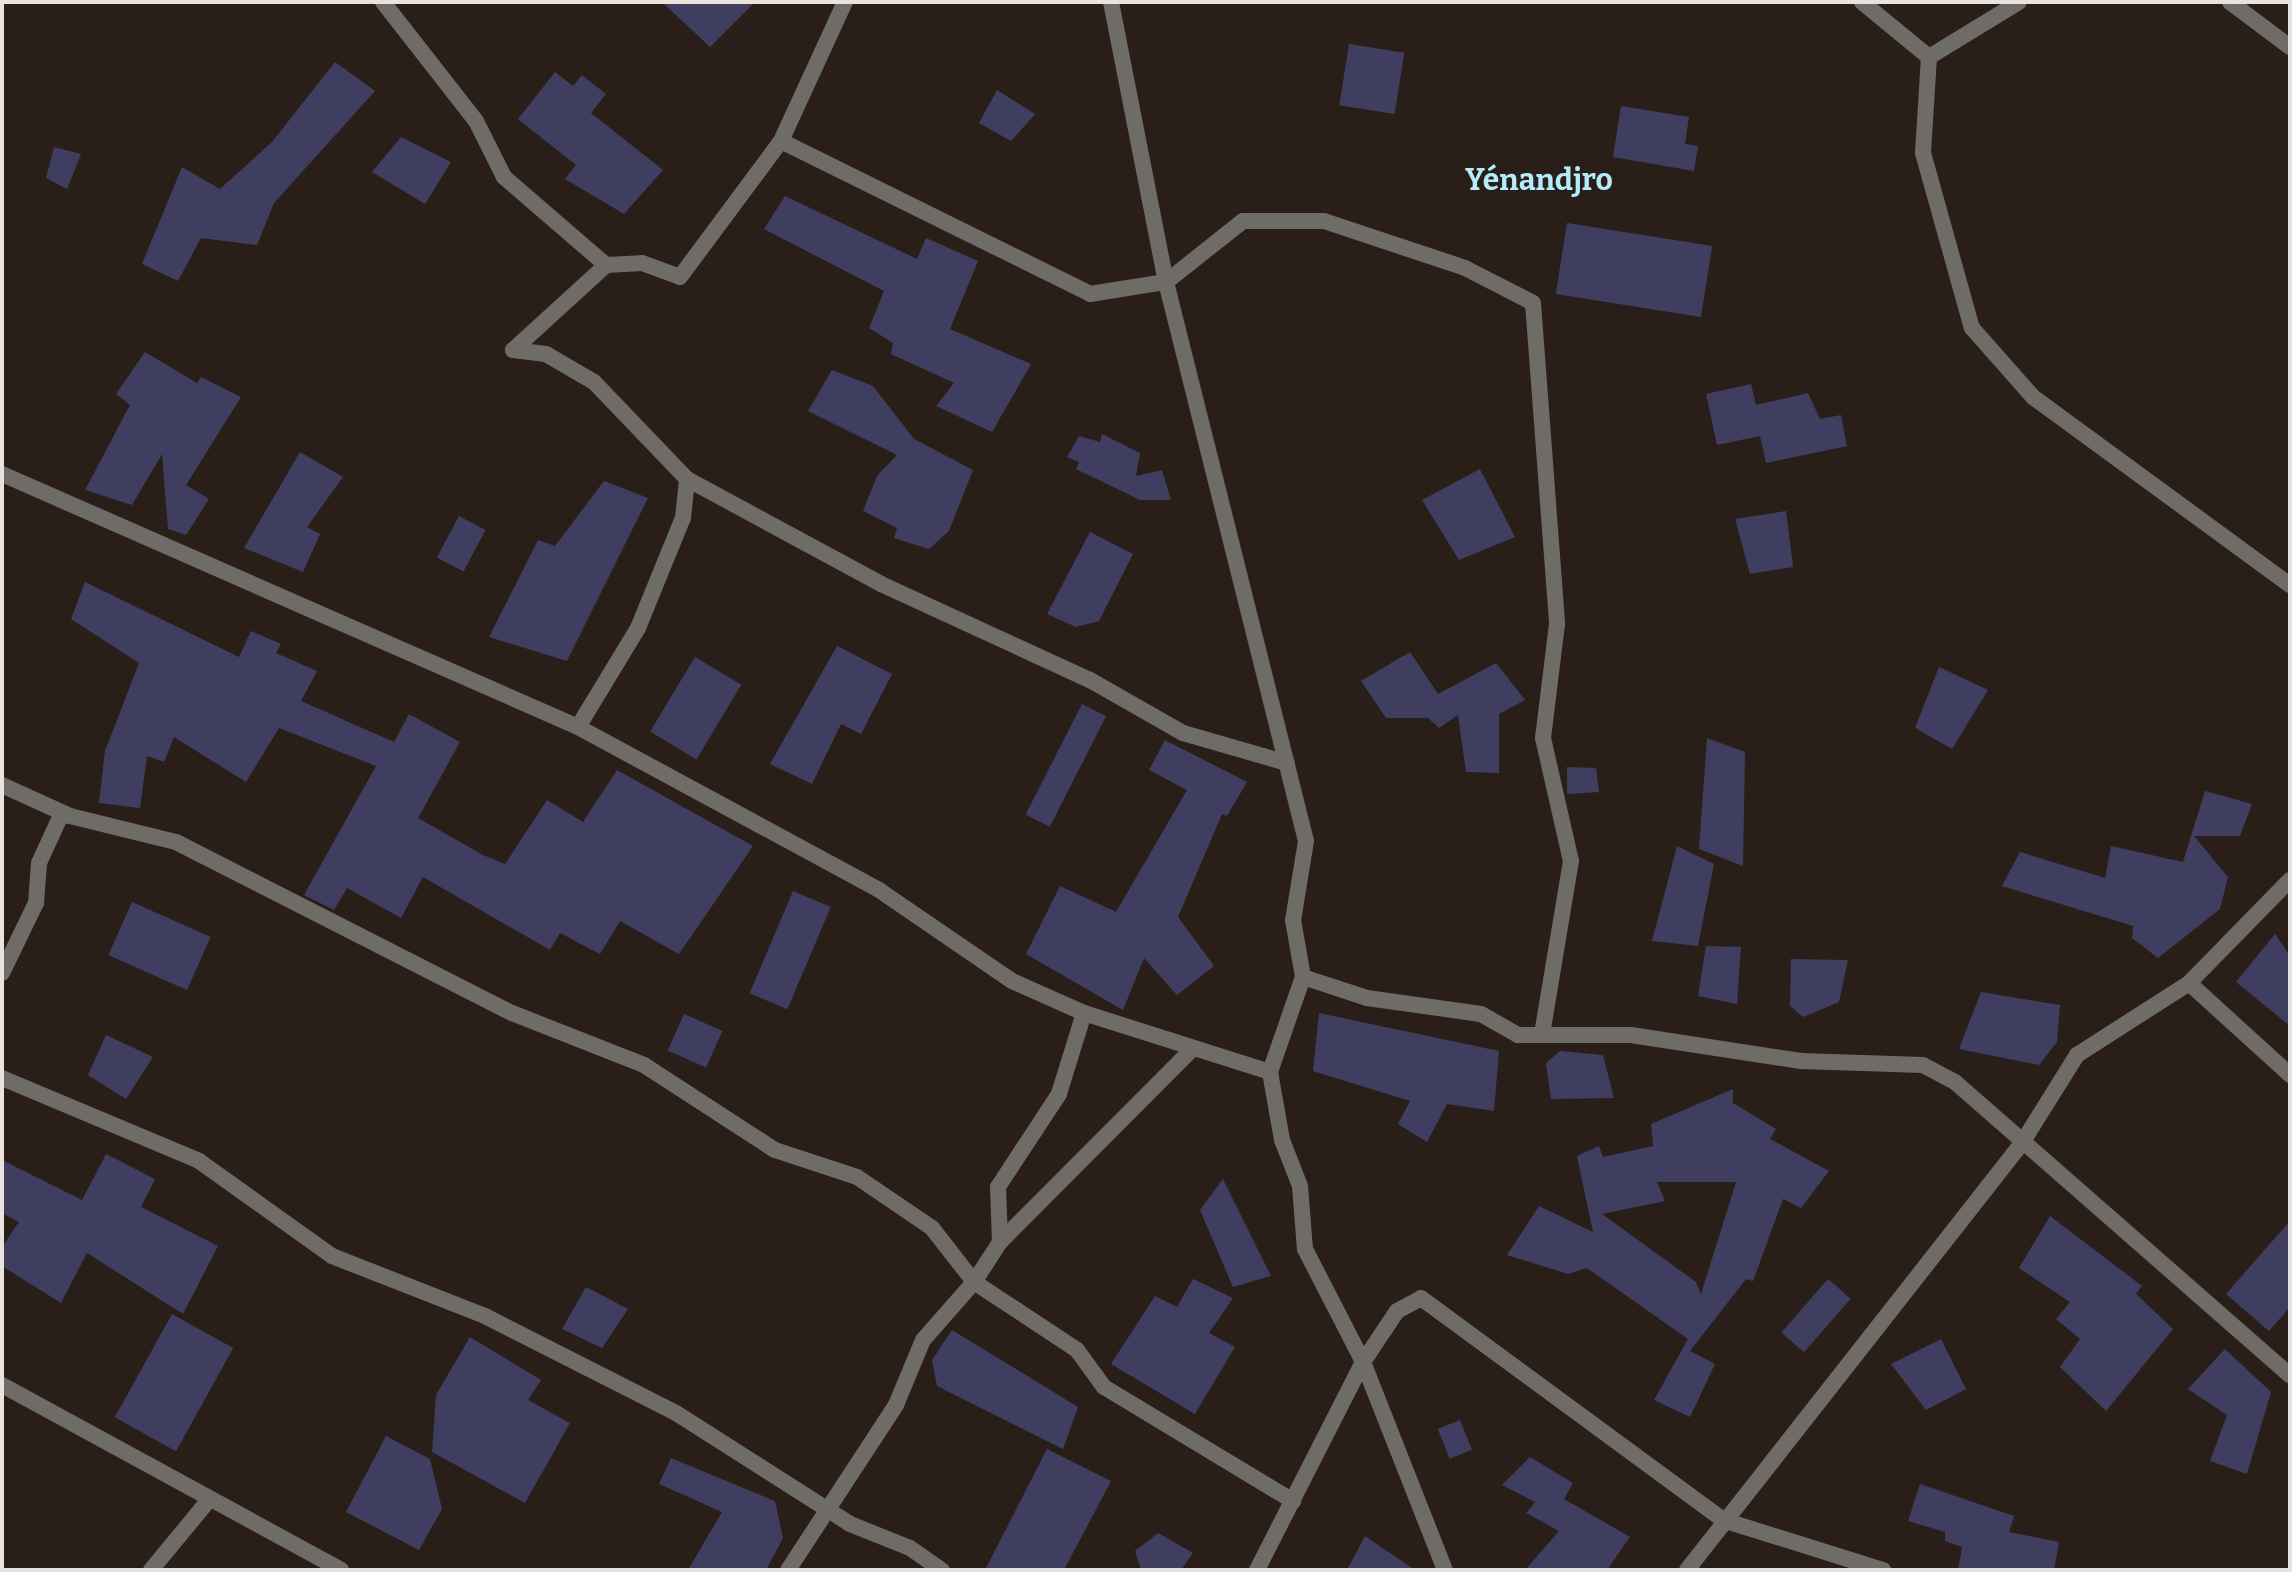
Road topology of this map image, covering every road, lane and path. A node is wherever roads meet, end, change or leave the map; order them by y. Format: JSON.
{"nodes":[{"id":1,"x":383,"y":2,"type":"edge"},
{"id":2,"x":1111,"y":2,"type":"edge"},
{"id":3,"x":1862,"y":2,"type":"edge"},
{"id":4,"x":2019,"y":2,"type":"edge"},
{"id":5,"x":2230,"y":2,"type":"edge"},
{"id":6,"x":836,"y":6,"type":"edge"},
{"id":7,"x":2290,"y":47,"type":"edge"},
{"id":8,"x":1929,"y":57,"type":"junction"},
{"id":9,"x":781,"y":141,"type":"junction"},
{"id":10,"x":606,"y":265,"type":"junction"},
{"id":11,"x":1166,"y":282,"type":"junction"},
{"id":12,"x":2,"y":474,"type":"edge"},
{"id":13,"x":687,"y":479,"type":"junction"},
{"id":14,"x":2290,"y":585,"type":"edge"},
{"id":15,"x":578,"y":727,"type":"junction"},
{"id":16,"x":1287,"y":763,"type":"junction"},
{"id":17,"x":2,"y":785,"type":"edge"},
{"id":18,"x":62,"y":813,"type":"junction"},
{"id":19,"x":2290,"y":880,"type":"edge"},
{"id":20,"x":2,"y":973,"type":"edge"},
{"id":21,"x":1303,"y":977,"type":"junction"},
{"id":22,"x":2189,"y":983,"type":"junction"},
{"id":23,"x":1084,"y":1013,"type":"junction"},
{"id":24,"x":1542,"y":1034,"type":"junction"},
{"id":25,"x":1193,"y":1048,"type":"junction"},
{"id":26,"x":1270,"y":1072,"type":"junction"},
{"id":27,"x":2290,"y":1075,"type":"edge"},
{"id":28,"x":2,"y":1078,"type":"edge"},
{"id":29,"x":2022,"y":1143,"type":"junction"},
{"id":30,"x":1000,"y":1242,"type":"junction"},
{"id":31,"x":974,"y":1282,"type":"junction"},
{"id":32,"x":1363,"y":1362,"type":"junction"},
{"id":33,"x":2290,"y":1375,"type":"edge"},
{"id":34,"x":2,"y":1385,"type":"edge"},
{"id":35,"x":208,"y":1501,"type":"junction"},
{"id":36,"x":1293,"y":1501,"type":"junction"},
{"id":37,"x":826,"y":1508,"type":"junction"},
{"id":38,"x":1723,"y":1520,"type":"junction"},
{"id":39,"x":151,"y":1570,"type":"edge"},
{"id":40,"x":341,"y":1570,"type":"edge"},
{"id":41,"x":788,"y":1570,"type":"edge"},
{"id":42,"x":942,"y":1570,"type":"edge"},
{"id":43,"x":1257,"y":1570,"type":"edge"},
{"id":44,"x":1445,"y":1570,"type":"edge"},
{"id":45,"x":1687,"y":1570,"type":"edge"},
{"id":46,"x":1883,"y":1570,"type":"edge"}],
"edges":[{"from":1,"to":10,"type":"street"},
{"from":2,"to":11,"type":"street"},
{"from":3,"to":8,"type":"street"},
{"from":4,"to":8,"type":"street"},
{"from":5,"to":7,"type":"street"},
{"from":6,"to":9,"type":"street"},
{"from":8,"to":14,"type":"street"},
{"from":9,"to":10,"type":"street"},
{"from":9,"to":11,"type":"street"},
{"from":10,"to":13,"type":"street"},
{"from":11,"to":16,"type":"street"},
{"from":11,"to":24,"type":"street"},
{"from":12,"to":15,"type":"street"},
{"from":13,"to":15,"type":"street"},
{"from":13,"to":16,"type":"street"},
{"from":15,"to":23,"type":"street"},
{"from":16,"to":21,"type":"street"},
{"from":17,"to":18,"type":"street"},
{"from":18,"to":20,"type":"street"},
{"from":18,"to":31,"type":"street"},
{"from":19,"to":22,"type":"street"},
{"from":21,"to":24,"type":"street"},
{"from":21,"to":26,"type":"street"},
{"from":22,"to":27,"type":"street"},
{"from":22,"to":29,"type":"street"},
{"from":23,"to":25,"type":"street"},
{"from":23,"to":30,"type":"street"},
{"from":24,"to":29,"type":"street"},
{"from":25,"to":26,"type":"street"},
{"from":25,"to":30,"type":"street"},
{"from":26,"to":32,"type":"street"},
{"from":28,"to":37,"type":"street"},
{"from":29,"to":33,"type":"street"},
{"from":29,"to":38,"type":"street"},
{"from":30,"to":31,"type":"street"},
{"from":31,"to":36,"type":"street"},
{"from":31,"to":37,"type":"street"},
{"from":32,"to":36,"type":"street"},
{"from":32,"to":38,"type":"street"},
{"from":32,"to":44,"type":"street"},
{"from":34,"to":35,"type":"street"},
{"from":35,"to":39,"type":"street"},
{"from":35,"to":40,"type":"street"},
{"from":36,"to":43,"type":"street"},
{"from":37,"to":41,"type":"street"},
{"from":37,"to":42,"type":"street"},
{"from":38,"to":45,"type":"street"},
{"from":38,"to":46,"type":"street"}]}
